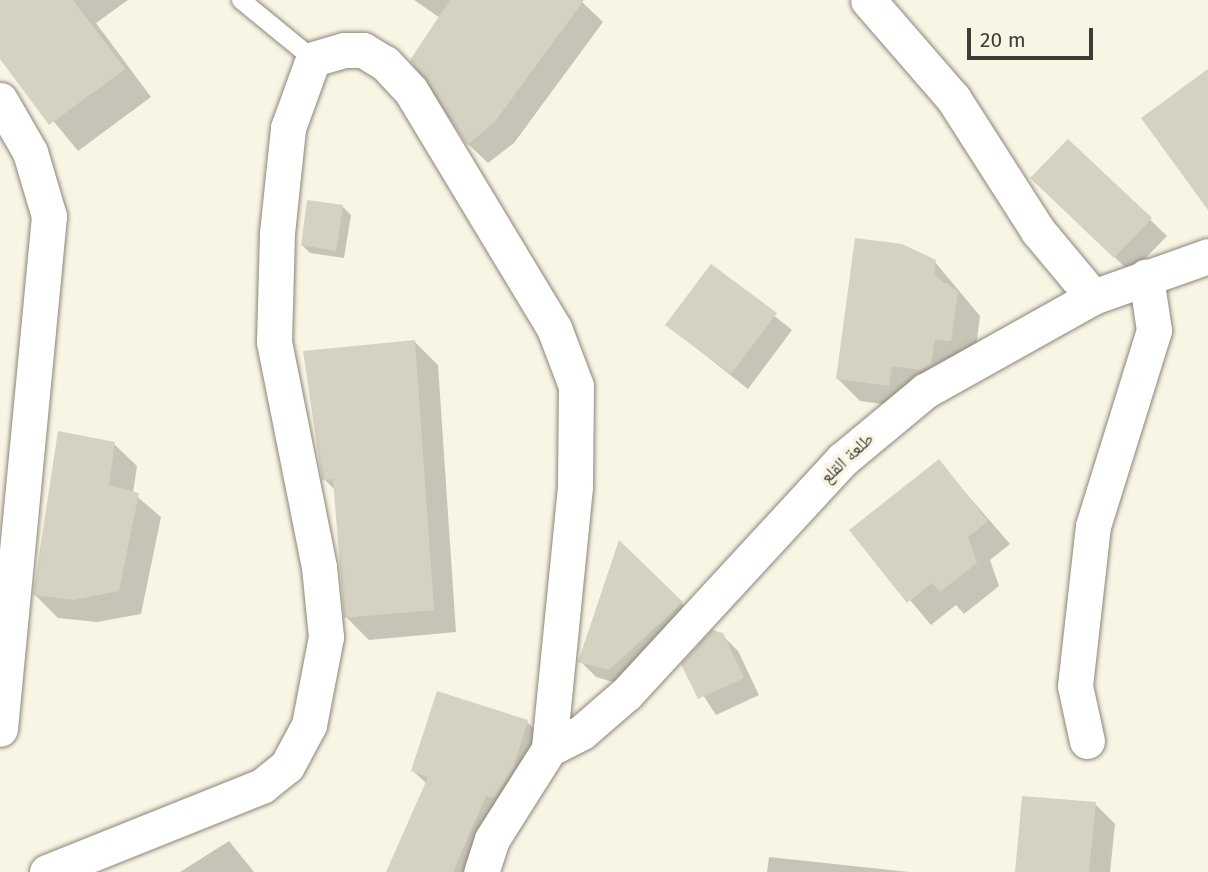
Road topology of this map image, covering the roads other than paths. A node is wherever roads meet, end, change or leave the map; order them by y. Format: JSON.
{"nodes":[{"id":1,"x":241,"y":0,"type":"edge"},
{"id":2,"x":868,"y":0,"type":"edge"},
{"id":3,"x":313,"y":59,"type":"junction"},
{"id":4,"x":0,"y":100,"type":"edge"},
{"id":5,"x":1208,"y":257,"type":"edge"},
{"id":6,"x":1146,"y":277,"type":"junction"},
{"id":7,"x":1093,"y":297,"type":"junction"},
{"id":8,"x":0,"y":729,"type":"edge"},
{"id":9,"x":1087,"y":741,"type":"dead end"},
{"id":10,"x":549,"y":749,"type":"junction"},
{"id":11,"x":109,"y":848,"type":"junction"},
{"id":12,"x":47,"y":872,"type":"edge"},
{"id":13,"x":82,"y":872,"type":"edge"},
{"id":14,"x":481,"y":872,"type":"edge"}],
"edges":[{"from":1,"to":3,"type":"lane"},
{"from":2,"to":7,"type":"street"},
{"from":3,"to":10,"type":"street"},
{"from":3,"to":11,"type":"street"},
{"from":4,"to":8,"type":"street"},
{"from":5,"to":6,"type":"street","name":"طلعة القلع"},
{"from":6,"to":7,"type":"street","name":"طلعة القلع"},
{"from":6,"to":9,"type":"street"},
{"from":7,"to":10,"type":"street","name":"طلعة القلع"},
{"from":10,"to":14,"type":"street"},
{"from":11,"to":12,"type":"street"},
{"from":11,"to":13,"type":"street"}]}
